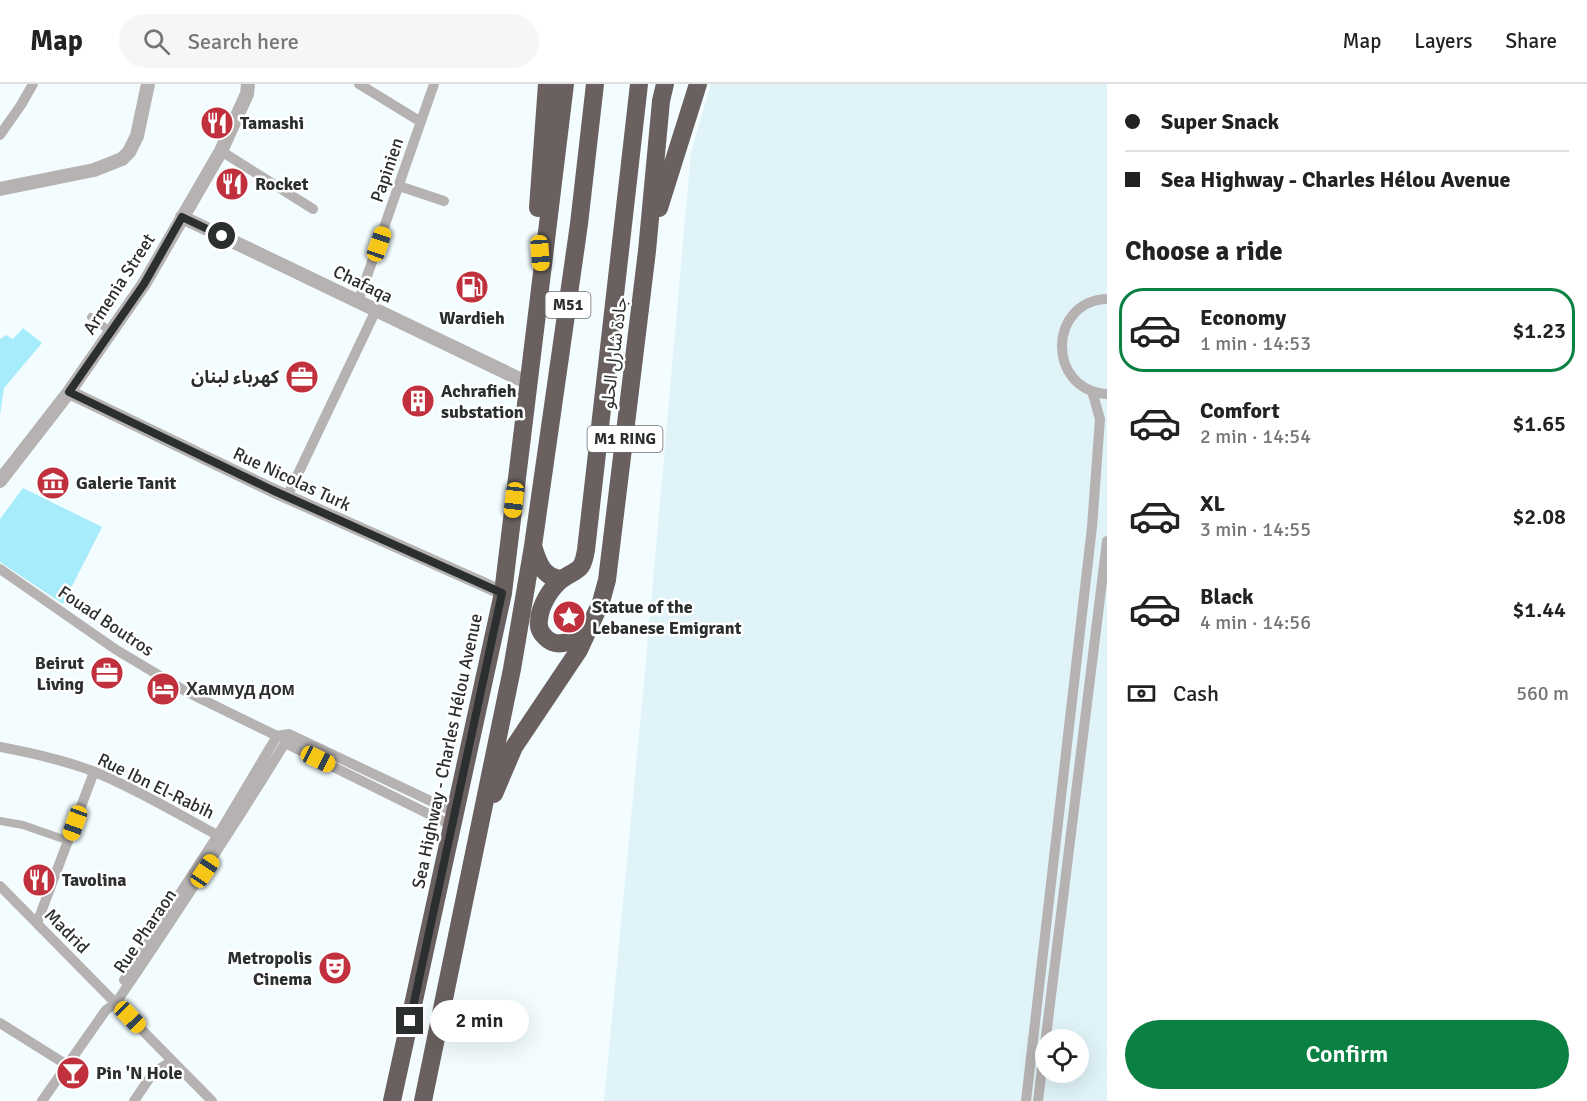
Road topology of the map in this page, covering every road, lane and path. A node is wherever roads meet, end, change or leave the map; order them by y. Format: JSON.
{"nodes":[{"id":1,"x":33,"y":84,"type":"edge"},
{"id":2,"x":148,"y":84,"type":"edge"},
{"id":3,"x":257,"y":84,"type":"edge"},
{"id":4,"x":359,"y":84,"type":"edge"},
{"id":5,"x":434,"y":84,"type":"edge"},
{"id":6,"x":595,"y":84,"type":"edge"},
{"id":7,"x":639,"y":84,"type":"edge"},
{"id":8,"x":665,"y":84,"type":"edge"},
{"id":9,"x":698,"y":84,"type":"edge"},
{"id":10,"x":549,"y":85,"type":"edge"},
{"id":11,"x":248,"y":89,"type":"edge"},
{"id":12,"x":421,"y":122,"type":"junction"},
{"id":13,"x":0,"y":135,"type":"edge"},
{"id":14,"x":221,"y":151,"type":"junction"},
{"id":15,"x":399,"y":186,"type":"junction"},
{"id":16,"x":0,"y":189,"type":"edge"},
{"id":17,"x":444,"y":201,"type":"dead end"},
{"id":18,"x":313,"y":209,"type":"dead end"},
{"id":19,"x":182,"y":217,"type":"junction"},
{"id":20,"x":647,"y":251,"type":"junction"},
{"id":21,"x":541,"y":272,"type":"junction"},
{"id":22,"x":1107,"y":298,"type":"edge"},
{"id":23,"x":358,"y":302,"type":"junction"},
{"id":24,"x":376,"y":310,"type":"junction"},
{"id":25,"x":91,"y":317,"type":"dead end"},
{"id":26,"x":110,"y":331,"type":"junction"},
{"id":27,"x":528,"y":383,"type":"junction"},
{"id":28,"x":1092,"y":391,"type":"junction"},
{"id":29,"x":69,"y":392,"type":"junction"},
{"id":30,"x":1107,"y":394,"type":"edge"},
{"id":31,"x":0,"y":481,"type":"edge"},
{"id":32,"x":287,"y":497,"type":"junction"},
{"id":33,"x":1107,"y":541,"type":"edge"},
{"id":34,"x":532,"y":546,"type":"junction"},
{"id":35,"x":0,"y":569,"type":"edge"},
{"id":36,"x":563,"y":579,"type":"junction"},
{"id":37,"x":502,"y":593,"type":"junction"},
{"id":38,"x":592,"y":624,"type":"junction"},
{"id":39,"x":284,"y":738,"type":"junction"},
{"id":40,"x":0,"y":747,"type":"edge"},
{"id":41,"x":93,"y":772,"type":"junction"},
{"id":42,"x":454,"y":820,"type":"junction"},
{"id":43,"x":0,"y":821,"type":"edge"},
{"id":44,"x":222,"y":837,"type":"junction"},
{"id":45,"x":69,"y":841,"type":"junction"},
{"id":46,"x":474,"y":849,"type":"junction"},
{"id":47,"x":0,"y":886,"type":"edge"},
{"id":48,"x":37,"y":923,"type":"junction"},
{"id":49,"x":114,"y":1001,"type":"junction"},
{"id":50,"x":0,"y":1023,"type":"edge"},
{"id":51,"x":172,"y":1060,"type":"junction"},
{"id":52,"x":67,"y":1065,"type":"junction"},
{"id":53,"x":42,"y":1101,"type":"edge"},
{"id":54,"x":134,"y":1101,"type":"edge"},
{"id":55,"x":212,"y":1101,"type":"edge"},
{"id":56,"x":392,"y":1101,"type":"edge"},
{"id":57,"x":423,"y":1101,"type":"edge"},
{"id":58,"x":1026,"y":1101,"type":"edge"},
{"id":59,"x":1038,"y":1101,"type":"edge"}],
"edges":[{"from":1,"to":13,"type":"street"},
{"from":2,"to":16,"type":"street"},
{"from":3,"to":11,"type":"street"},
{"from":4,"to":12,"type":"street"},
{"from":5,"to":12,"type":"street","name":"Papinien"},
{"from":6,"to":34,"type":"highway","number":"M51"},
{"from":7,"to":36,"type":"highway","name":"جادة شارل الحلو"},
{"from":8,"to":20,"type":"highway","name":"جادة شارل الحلو","number":"M1 RING"},
{"from":9,"to":20,"type":"highway"},
{"from":10,"to":21,"type":"highway","name":"Sea Highway - Charles Hélou Avenue","number":"M51"},
{"from":10,"to":21,"type":"highway"},
{"from":11,"to":14,"type":"street","name":"Armenia Street"},
{"from":12,"to":15,"type":"street","name":"Papinien"},
{"from":14,"to":18,"type":"street"},
{"from":14,"to":19,"type":"street","name":"Armenia Street"},
{"from":15,"to":17,"type":"street"},
{"from":15,"to":23,"type":"street","name":"Papinien"},
{"from":19,"to":23,"type":"street","name":"Chafaqa"},
{"from":19,"to":26,"type":"street","name":"Armenia Street"},
{"from":20,"to":38,"type":"highway","name":"جادة شارل الحلو","number":"M1 RING"},
{"from":21,"to":27,"type":"highway","name":"Sea Highway - Charles Hélou Avenue","number":"M51"},
{"from":22,"to":28,"type":"street"},
{"from":23,"to":24,"type":"street","name":"Chafaqa"},
{"from":24,"to":27,"type":"street","name":"Chafaqa"},
{"from":24,"to":32,"type":"street"},
{"from":25,"to":26,"type":"street"},
{"from":26,"to":29,"type":"street","name":"Armenia Street"},
{"from":27,"to":37,"type":"highway","name":"Sea Highway - Charles Hélou Avenue","number":"M51"},
{"from":28,"to":30,"type":"street"},
{"from":28,"to":58,"type":"street"},
{"from":29,"to":31,"type":"street","name":"Armenia Street"},
{"from":29,"to":32,"type":"street","name":"Rue Nicolas Turk"},
{"from":32,"to":37,"type":"street","name":"Rue Nicolas Turk"},
{"from":33,"to":59,"type":"street"},
{"from":34,"to":36,"type":"highway"},
{"from":34,"to":46,"type":"highway","number":"M51"},
{"from":35,"to":39,"type":"street","name":"Fouad Boutros"},
{"from":36,"to":38,"type":"highway","name":"جادة شارل الحلو"},
{"from":37,"to":42,"type":"highway","name":"Sea Highway - Charles Hélou Avenue","number":"M51"},
{"from":38,"to":46,"type":"highway","number":"M1 RING"},
{"from":39,"to":42,"type":"street","name":"Fouad Boutros"},
{"from":39,"to":44,"type":"street","name":"Rue Pharaon"},
{"from":40,"to":41,"type":"street","name":"Rue Ibn El-Rabih"},
{"from":41,"to":44,"type":"street","name":"Rue Ibn El-Rabih"},
{"from":41,"to":45,"type":"street"},
{"from":42,"to":56,"type":"highway","name":"Sea Highway - Charles Hélou Avenue","number":"M51"},
{"from":43,"to":45,"type":"street"},
{"from":44,"to":49,"type":"street","name":"Rue Pharaon"},
{"from":45,"to":48,"type":"street"},
{"from":46,"to":57,"type":"highway","number":"M51"},
{"from":47,"to":48,"type":"street","name":"Madrid"},
{"from":48,"to":49,"type":"street","name":"Madrid"},
{"from":49,"to":51,"type":"street","name":"Madrid"},
{"from":49,"to":52,"type":"street","name":"Rue Pharaon"},
{"from":50,"to":52,"type":"street"},
{"from":51,"to":54,"type":"street"},
{"from":51,"to":55,"type":"street","name":"Madrid"},
{"from":52,"to":53,"type":"street","name":"Rue Pharaon"}]}
